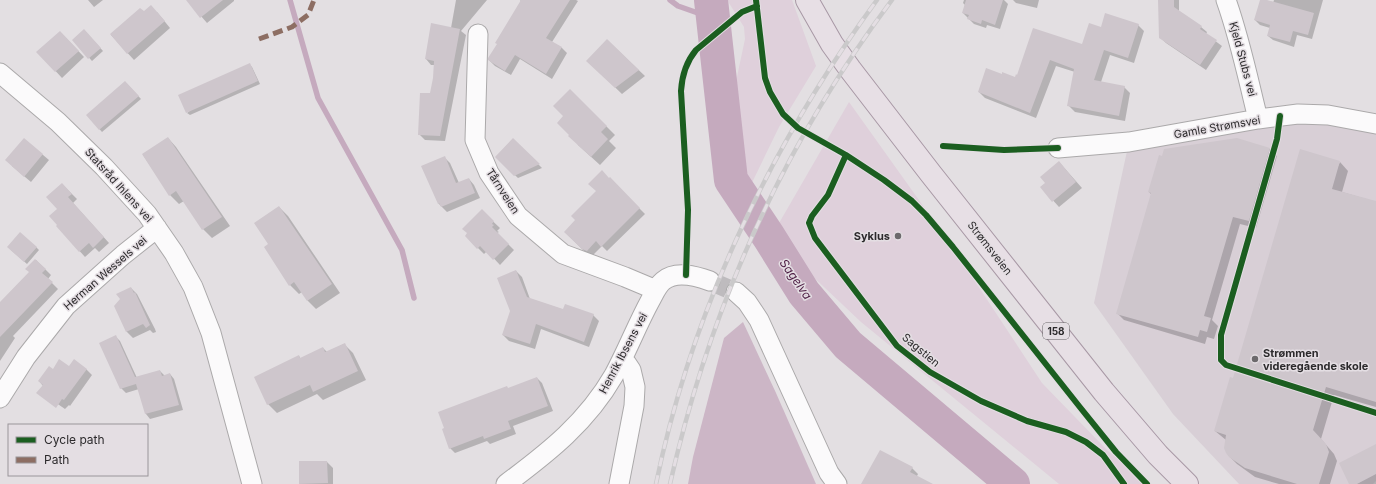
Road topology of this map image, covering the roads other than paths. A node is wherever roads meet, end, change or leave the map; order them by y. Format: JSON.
{"nodes":[{"id":1,"x":807,"y":0,"type":"edge"},
{"id":2,"x":1226,"y":0,"type":"edge"},
{"id":3,"x":478,"y":34,"type":"dead end"},
{"id":4,"x":0,"y":73,"type":"edge"},
{"id":5,"x":1258,"y":119,"type":"junction"},
{"id":6,"x":1376,"y":124,"type":"edge"},
{"id":7,"x":1058,"y":148,"type":"dead end"},
{"id":8,"x":157,"y":228,"type":"junction"},
{"id":9,"x":710,"y":281,"type":"tunnel mouth"},
{"id":10,"x":656,"y":290,"type":"junction"},
{"id":11,"x":736,"y":292,"type":"tunnel mouth"},
{"id":12,"x":622,"y":358,"type":"junction"},
{"id":13,"x":0,"y":398,"type":"edge"},
{"id":14,"x":252,"y":484,"type":"edge"},
{"id":15,"x":506,"y":484,"type":"edge"},
{"id":16,"x":619,"y":484,"type":"edge"},
{"id":17,"x":837,"y":484,"type":"edge"},
{"id":18,"x":1187,"y":484,"type":"edge"}],
"edges":[{"from":1,"to":18,"type":"main road","name":"Strømsveien","number":"158"},
{"from":2,"to":5,"type":"street","name":"Kjeld Stubs vei"},
{"from":3,"to":10,"type":"street","name":"Tårnveien"},
{"from":4,"to":8,"type":"street","name":"Statsråd Ihlens vei"},
{"from":5,"to":6,"type":"street","name":"Gamle Strømsvei"},
{"from":5,"to":7,"type":"street","name":"Gamle Strømsvei"},
{"from":8,"to":13,"type":"street","name":"Herman Wessels vei"},
{"from":8,"to":14,"type":"street","name":"Statsråd Ihlens vei"},
{"from":9,"to":10,"type":"street","name":"Henrik Ibsens vei"},
{"from":10,"to":12,"type":"street","name":"Henrik Ibsens vei"},
{"from":11,"to":17,"type":"street"},
{"from":12,"to":15,"type":"street","name":"Henrik Ibsens vei"},
{"from":12,"to":16,"type":"street"}]}
